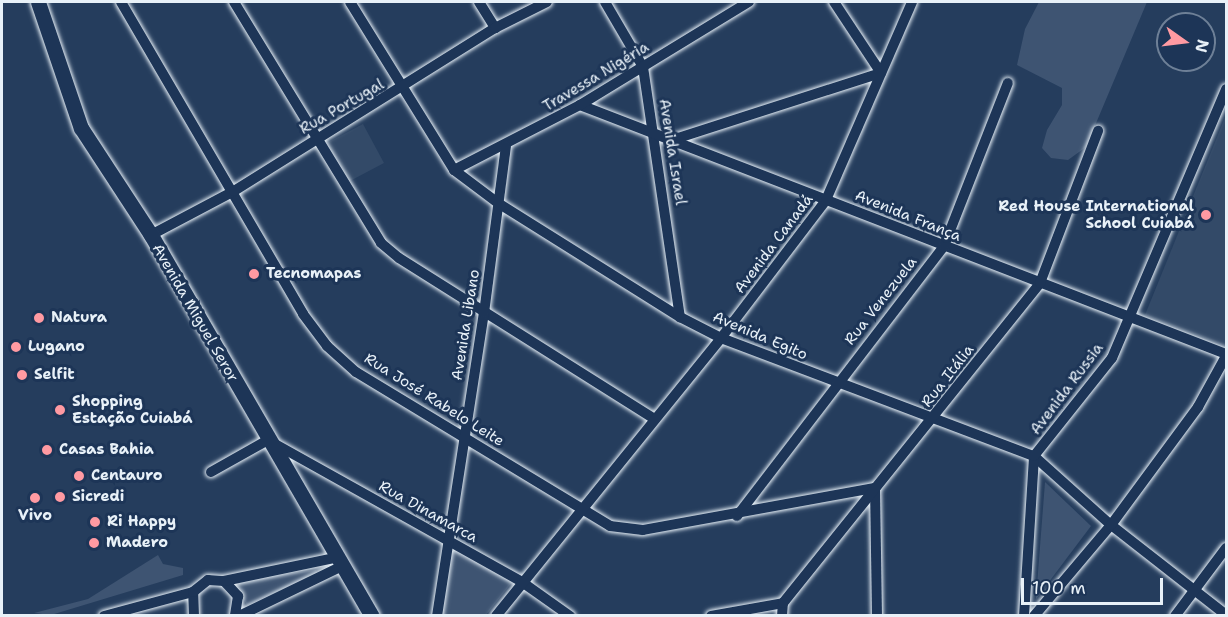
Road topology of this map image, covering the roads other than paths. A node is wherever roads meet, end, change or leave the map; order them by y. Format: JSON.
{"nodes":[{"id":1,"x":38,"y":2,"type":"edge"},
{"id":2,"x":121,"y":2,"type":"edge"},
{"id":3,"x":234,"y":2,"type":"edge"},
{"id":4,"x":350,"y":2,"type":"edge"},
{"id":5,"x":479,"y":2,"type":"edge"},
{"id":6,"x":547,"y":2,"type":"edge"},
{"id":7,"x":605,"y":2,"type":"edge"},
{"id":8,"x":748,"y":2,"type":"edge"},
{"id":9,"x":834,"y":2,"type":"edge"},
{"id":10,"x":912,"y":2,"type":"edge"},
{"id":11,"x":495,"y":28,"type":"junction"},
{"id":12,"x":643,"y":67,"type":"junction"},
{"id":13,"x":881,"y":73,"type":"junction"},
{"id":14,"x":1008,"y":83,"type":"dead end"},
{"id":15,"x":403,"y":89,"type":"junction"},
{"id":16,"x":1227,"y":89,"type":"edge"},
{"id":17,"x":580,"y":105,"type":"junction"},
{"id":18,"x":1098,"y":131,"type":"dead end"},
{"id":19,"x":655,"y":135,"type":"junction"},
{"id":20,"x":316,"y":139,"type":"junction"},
{"id":21,"x":675,"y":139,"type":"junction"},
{"id":22,"x":506,"y":146,"type":"junction"},
{"id":23,"x":454,"y":170,"type":"junction"},
{"id":24,"x":234,"y":191,"type":"junction"},
{"id":25,"x":826,"y":200,"type":"junction"},
{"id":26,"x":498,"y":203,"type":"junction"},
{"id":27,"x":151,"y":235,"type":"junction"},
{"id":28,"x":944,"y":246,"type":"junction"},
{"id":29,"x":1040,"y":283,"type":"junction"},
{"id":30,"x":484,"y":313,"type":"junction"},
{"id":31,"x":680,"y":317,"type":"junction"},
{"id":32,"x":1131,"y":320,"type":"junction"},
{"id":33,"x":721,"y":338,"type":"junction"},
{"id":34,"x":1227,"y":355,"type":"edge"},
{"id":35,"x":836,"y":383,"type":"junction"},
{"id":36,"x":935,"y":418,"type":"junction"},
{"id":37,"x":655,"y":419,"type":"junction"},
{"id":38,"x":464,"y":436,"type":"junction"},
{"id":39,"x":268,"y":440,"type":"junction"},
{"id":40,"x":1034,"y":456,"type":"junction"},
{"id":41,"x":211,"y":472,"type":"dead end"},
{"id":42,"x":875,"y":488,"type":"junction"},
{"id":43,"x":581,"y":509,"type":"junction"},
{"id":44,"x":737,"y":516,"type":"junction"},
{"id":45,"x":1111,"y":525,"type":"junction"},
{"id":46,"x":448,"y":539,"type":"junction"},
{"id":47,"x":1227,"y":548,"type":"edge"},
{"id":48,"x":342,"y":561,"type":"junction"},
{"id":49,"x":224,"y":581,"type":"junction"},
{"id":50,"x":522,"y":582,"type":"junction"},
{"id":51,"x":1196,"y":591,"type":"junction"},
{"id":52,"x":193,"y":592,"type":"junction"},
{"id":53,"x":783,"y":603,"type":"junction"},
{"id":54,"x":104,"y":615,"type":"edge"},
{"id":55,"x":194,"y":615,"type":"edge"},
{"id":56,"x":237,"y":615,"type":"edge"},
{"id":57,"x":372,"y":615,"type":"edge"},
{"id":58,"x":437,"y":615,"type":"edge"},
{"id":59,"x":496,"y":615,"type":"edge"},
{"id":60,"x":570,"y":615,"type":"edge"},
{"id":61,"x":711,"y":615,"type":"edge"},
{"id":62,"x":782,"y":615,"type":"edge"},
{"id":63,"x":877,"y":615,"type":"edge"},
{"id":64,"x":1024,"y":615,"type":"edge"},
{"id":65,"x":1034,"y":615,"type":"edge"},
{"id":66,"x":1175,"y":615,"type":"edge"},
{"id":67,"x":1227,"y":615,"type":"edge"}],
"edges":[{"from":1,"to":27,"type":"street","name":"Avenida Miguel Seror"},
{"from":2,"to":24,"type":"street","name":"Rua José Rabelo Leite"},
{"from":3,"to":20,"type":"street"},
{"from":4,"to":15,"type":"street","name":"Avenida Egito"},
{"from":5,"to":11,"type":"street"},
{"from":6,"to":11,"type":"street","name":"Rua Portugal"},
{"from":7,"to":12,"type":"street","name":"Avenida Israel"},
{"from":8,"to":12,"type":"street","name":"Travessa Nigéria"},
{"from":9,"to":13,"type":"street"},
{"from":10,"to":13,"type":"street","name":"Avenida Canadá"},
{"from":11,"to":15,"type":"street","name":"Rua Portugal"},
{"from":12,"to":17,"type":"street","name":"Travessa Nigéria"},
{"from":12,"to":19,"type":"street","name":"Avenida Israel"},
{"from":13,"to":21,"type":"street"},
{"from":13,"to":25,"type":"street","name":"Avenida Canadá"},
{"from":14,"to":28,"type":"street","name":"Rua Venezuela"},
{"from":15,"to":20,"type":"street","name":"Rua Portugal"},
{"from":15,"to":23,"type":"street","name":"Avenida Egito"},
{"from":16,"to":32,"type":"street","name":"Avenida Russia"},
{"from":17,"to":19,"type":"street","name":"Avenida França"},
{"from":17,"to":22,"type":"street","name":"Travessa Nigéria"},
{"from":18,"to":29,"type":"street","name":"Rua Itália"},
{"from":19,"to":21,"type":"street","name":"Avenida França"},
{"from":19,"to":31,"type":"street","name":"Avenida Israel"},
{"from":20,"to":24,"type":"street","name":"Rua Portugal"},
{"from":20,"to":30,"type":"street"},
{"from":21,"to":25,"type":"street","name":"Avenida França"},
{"from":22,"to":23,"type":"street","name":"Travessa Nigéria"},
{"from":22,"to":26,"type":"street","name":"Avenida Libano"},
{"from":23,"to":26,"type":"street","name":"Avenida Egito"},
{"from":24,"to":27,"type":"street","name":"Rua Portugal"},
{"from":24,"to":38,"type":"street","name":"Rua José Rabelo Leite"},
{"from":25,"to":28,"type":"street","name":"Avenida França"},
{"from":25,"to":33,"type":"street","name":"Avenida Canadá"},
{"from":26,"to":30,"type":"street","name":"Avenida Libano"},
{"from":26,"to":31,"type":"street","name":"Avenida Egito"},
{"from":27,"to":39,"type":"street","name":"Avenida Miguel Seror"},
{"from":28,"to":29,"type":"street","name":"Avenida França"},
{"from":28,"to":35,"type":"street","name":"Rua Venezuela"},
{"from":29,"to":32,"type":"street","name":"Avenida França"},
{"from":29,"to":36,"type":"street","name":"Rua Itália"},
{"from":30,"to":37,"type":"street"},
{"from":30,"to":38,"type":"street","name":"Avenida Libano"},
{"from":31,"to":33,"type":"street","name":"Avenida Egito"},
{"from":32,"to":34,"type":"street","name":"Avenida França"},
{"from":32,"to":40,"type":"street","name":"Avenida Russia"},
{"from":33,"to":35,"type":"street","name":"Avenida Egito"},
{"from":33,"to":37,"type":"street","name":"Avenida Canadá"},
{"from":34,"to":45,"type":"street"},
{"from":35,"to":36,"type":"street","name":"Avenida Egito"},
{"from":35,"to":44,"type":"street","name":"Rua Venezuela"},
{"from":36,"to":40,"type":"street","name":"Avenida Egito"},
{"from":36,"to":42,"type":"street","name":"Rua Itália"},
{"from":37,"to":43,"type":"street","name":"Avenida Canadá"},
{"from":38,"to":43,"type":"street","name":"Rua José Rabelo Leite"},
{"from":38,"to":46,"type":"street","name":"Avenida Libano"},
{"from":39,"to":41,"type":"street"},
{"from":39,"to":46,"type":"street","name":"Rua Dinamarca"},
{"from":39,"to":48,"type":"street","name":"Avenida Miguel Seror"},
{"from":40,"to":45,"type":"street","name":"Avenida Egito"},
{"from":40,"to":64,"type":"street","name":"Avenida Russia"},
{"from":42,"to":44,"type":"street","name":"Rua José Rabelo Leite"},
{"from":42,"to":53,"type":"street","name":"Rua Itália"},
{"from":42,"to":63,"type":"street"},
{"from":43,"to":44,"type":"street","name":"Rua José Rabelo Leite"},
{"from":43,"to":50,"type":"street","name":"Avenida Canadá"},
{"from":45,"to":51,"type":"street","name":"Avenida Egito"},
{"from":45,"to":65,"type":"street"},
{"from":46,"to":50,"type":"street","name":"Rua Dinamarca"},
{"from":46,"to":58,"type":"street","name":"Avenida Libano"},
{"from":47,"to":51,"type":"street"},
{"from":48,"to":49,"type":"street"},
{"from":48,"to":56,"type":"street"},
{"from":48,"to":57,"type":"street","name":"Avenida Miguel Seror"},
{"from":49,"to":52,"type":"street"},
{"from":49,"to":56,"type":"street"},
{"from":50,"to":59,"type":"street","name":"Avenida Canadá"},
{"from":50,"to":60,"type":"street","name":"Rua Dinamarca"},
{"from":51,"to":66,"type":"street"},
{"from":51,"to":67,"type":"street","name":"Avenida Egito"},
{"from":52,"to":54,"type":"street"},
{"from":52,"to":55,"type":"street"},
{"from":53,"to":61,"type":"street"},
{"from":53,"to":62,"type":"street"}]}
